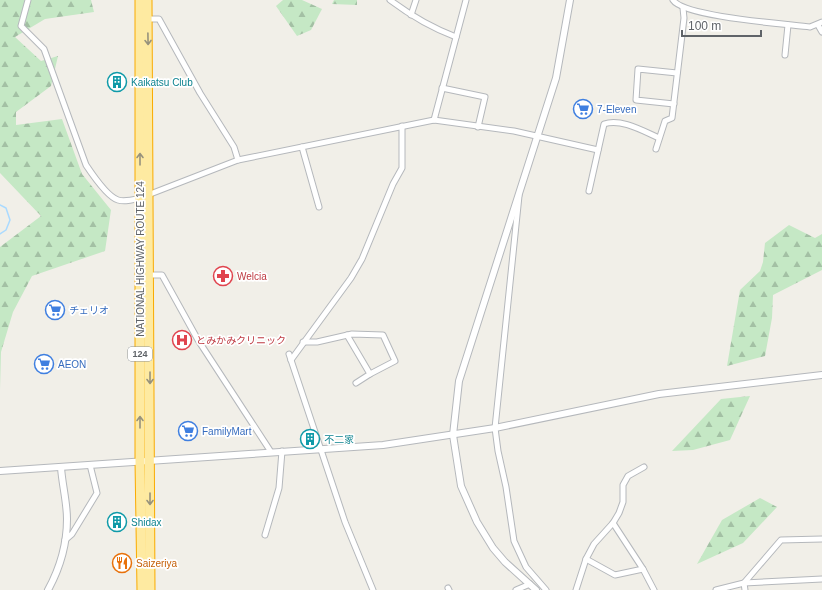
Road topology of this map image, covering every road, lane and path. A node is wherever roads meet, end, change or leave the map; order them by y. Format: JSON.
{"nodes":[{"id":1,"x":28,"y":0,"type":"edge"},
{"id":2,"x":140,"y":0,"type":"edge"},
{"id":3,"x":147,"y":0,"type":"edge"},
{"id":4,"x":390,"y":0,"type":"edge"},
{"id":5,"x":416,"y":0,"type":"edge"},
{"id":6,"x":466,"y":0,"type":"edge"},
{"id":7,"x":570,"y":0,"type":"edge"},
{"id":8,"x":673,"y":0,"type":"edge"},
{"id":9,"x":683,"y":8,"type":"junction"},
{"id":10,"x":411,"y":15,"type":"junction"},
{"id":11,"x":144,"y":19,"type":"junction"},
{"id":12,"x":820,"y":23,"type":"edge"},
{"id":13,"x":788,"y":25,"type":"junction"},
{"id":14,"x":822,"y":32,"type":"edge"},
{"id":15,"x":456,"y":36,"type":"junction"},
{"id":16,"x":784,"y":55,"type":"dead end"},
{"id":17,"x":677,"y":73,"type":"junction"},
{"id":18,"x":442,"y":88,"type":"junction"},
{"id":19,"x":674,"y":104,"type":"junction"},
{"id":20,"x":434,"y":120,"type":"junction"},
{"id":21,"x":402,"y":126,"type":"junction"},
{"id":22,"x":478,"y":127,"type":"junction"},
{"id":23,"x":538,"y":136,"type":"junction"},
{"id":24,"x":659,"y":138,"type":"junction"},
{"id":25,"x":302,"y":147,"type":"junction"},
{"id":26,"x":656,"y":149,"type":"dead end"},
{"id":27,"x":598,"y":150,"type":"junction"},
{"id":28,"x":238,"y":160,"type":"junction"},
{"id":29,"x":589,"y":191,"type":"dead end"},
{"id":30,"x":519,"y":195,"type":"junction"},
{"id":31,"x":144,"y":197,"type":"junction"},
{"id":32,"x":319,"y":207,"type":"dead end"},
{"id":33,"x":145,"y":275,"type":"junction"},
{"id":34,"x":347,"y":335,"type":"junction"},
{"id":35,"x":304,"y":342,"type":"junction"},
{"id":36,"x":288,"y":354,"type":"dead end"},
{"id":37,"x":291,"y":360,"type":"junction"},
{"id":38,"x":370,"y":374,"type":"junction"},
{"id":39,"x":822,"y":375,"type":"edge"},
{"id":40,"x":356,"y":382,"type":"dead end"},
{"id":41,"x":495,"y":428,"type":"junction"},
{"id":42,"x":452,"y":435,"type":"junction"},
{"id":43,"x":321,"y":449,"type":"junction"},
{"id":44,"x":282,"y":451,"type":"junction"},
{"id":45,"x":271,"y":452,"type":"junction"},
{"id":46,"x":150,"y":460,"type":"junction"},
{"id":47,"x":140,"y":461,"type":"junction"},
{"id":48,"x":90,"y":465,"type":"junction"},
{"id":49,"x":61,"y":467,"type":"junction"},
{"id":50,"x":644,"y":467,"type":"dead end"},
{"id":51,"x":0,"y":471,"type":"edge"},
{"id":52,"x":614,"y":522,"type":"junction"},
{"id":53,"x":265,"y":535,"type":"dead end"},
{"id":54,"x":822,"y":539,"type":"edge"},
{"id":55,"x":65,"y":540,"type":"junction"},
{"id":56,"x":586,"y":559,"type":"junction"},
{"id":57,"x":643,"y":570,"type":"junction"},
{"id":58,"x":822,"y":579,"type":"edge"},
{"id":59,"x":530,"y":584,"type":"junction"},
{"id":60,"x":744,"y":584,"type":"junction"},
{"id":61,"x":48,"y":590,"type":"edge"},
{"id":62,"x":142,"y":590,"type":"edge"},
{"id":63,"x":150,"y":590,"type":"edge"},
{"id":64,"x":373,"y":590,"type":"edge"},
{"id":65,"x":516,"y":590,"type":"edge"},
{"id":66,"x":536,"y":590,"type":"edge"},
{"id":67,"x":546,"y":590,"type":"edge"},
{"id":68,"x":576,"y":590,"type":"edge"},
{"id":69,"x":654,"y":590,"type":"edge"},
{"id":70,"x":716,"y":590,"type":"edge"},
{"id":71,"x":744,"y":590,"type":"edge"}],
"edges":[{"from":1,"to":31,"type":"street"},
{"from":2,"to":11,"type":"highway","name":"NATIONAL HIGHWAY ROUTE 124","number":"124"},
{"from":3,"to":11,"type":"highway","name":"NATIONAL HIGHWAY ROUTE 124","number":"124"},
{"from":4,"to":10,"type":"street"},
{"from":5,"to":10,"type":"street"},
{"from":6,"to":15,"type":"street"},
{"from":7,"to":23,"type":"street"},
{"from":8,"to":9,"type":"street"},
{"from":9,"to":13,"type":"street"},
{"from":9,"to":17,"type":"street"},
{"from":10,"to":15,"type":"street"},
{"from":11,"to":28,"type":"street"},
{"from":11,"to":31,"type":"highway","name":"NATIONAL HIGHWAY ROUTE 124","number":"124"},
{"from":12,"to":13,"type":"street"},
{"from":12,"to":14,"type":"street"},
{"from":13,"to":16,"type":"street"},
{"from":15,"to":18,"type":"street"},
{"from":17,"to":19,"type":"street"},
{"from":17,"to":19,"type":"street"},
{"from":18,"to":20,"type":"street"},
{"from":18,"to":22,"type":"street"},
{"from":19,"to":24,"type":"street"},
{"from":20,"to":21,"type":"street"},
{"from":20,"to":22,"type":"street"},
{"from":21,"to":25,"type":"street"},
{"from":21,"to":35,"type":"street"},
{"from":22,"to":23,"type":"street"},
{"from":23,"to":27,"type":"street"},
{"from":23,"to":30,"type":"street"},
{"from":24,"to":26,"type":"street"},
{"from":24,"to":27,"type":"street"},
{"from":25,"to":28,"type":"street"},
{"from":25,"to":32,"type":"street"},
{"from":27,"to":29,"type":"street"},
{"from":28,"to":31,"type":"street"},
{"from":30,"to":41,"type":"street"},
{"from":30,"to":42,"type":"street"},
{"from":31,"to":33,"type":"highway","name":"NATIONAL HIGHWAY ROUTE 124","number":"124"},
{"from":33,"to":45,"type":"street"},
{"from":33,"to":46,"type":"highway","name":"NATIONAL HIGHWAY ROUTE 124","number":"124","one_way":true},
{"from":47,"to":33,"type":"highway","name":"NATIONAL HIGHWAY ROUTE 124","number":"124","one_way":true},
{"from":34,"to":35,"type":"street"},
{"from":34,"to":38,"type":"street"},
{"from":34,"to":38,"type":"street"},
{"from":35,"to":37,"type":"street"},
{"from":36,"to":37,"type":"street"},
{"from":37,"to":43,"type":"street"},
{"from":38,"to":40,"type":"street"},
{"from":39,"to":41,"type":"street"},
{"from":41,"to":42,"type":"street"},
{"from":41,"to":67,"type":"street"},
{"from":42,"to":43,"type":"street"},
{"from":42,"to":59,"type":"street"},
{"from":43,"to":44,"type":"street"},
{"from":43,"to":64,"type":"street"},
{"from":44,"to":45,"type":"street"},
{"from":44,"to":53,"type":"street"},
{"from":45,"to":46,"type":"street"},
{"from":46,"to":47,"type":"street"},
{"from":46,"to":63,"type":"highway","name":"NATIONAL HIGHWAY ROUTE 124","number":"124","one_way":true},
{"from":47,"to":48,"type":"street"},
{"from":47,"to":62,"type":"highway","name":"NATIONAL HIGHWAY ROUTE 124","number":"124"},
{"from":48,"to":49,"type":"street"},
{"from":48,"to":55,"type":"street"},
{"from":49,"to":51,"type":"street"},
{"from":49,"to":55,"type":"street"},
{"from":50,"to":52,"type":"street"},
{"from":52,"to":56,"type":"street"},
{"from":52,"to":57,"type":"street"},
{"from":54,"to":60,"type":"street"},
{"from":55,"to":61,"type":"street"},
{"from":56,"to":57,"type":"street"},
{"from":56,"to":68,"type":"street"},
{"from":57,"to":69,"type":"street"},
{"from":58,"to":60,"type":"street"},
{"from":59,"to":65,"type":"street"},
{"from":59,"to":66,"type":"street"},
{"from":60,"to":70,"type":"street"},
{"from":60,"to":71,"type":"street"}]}
